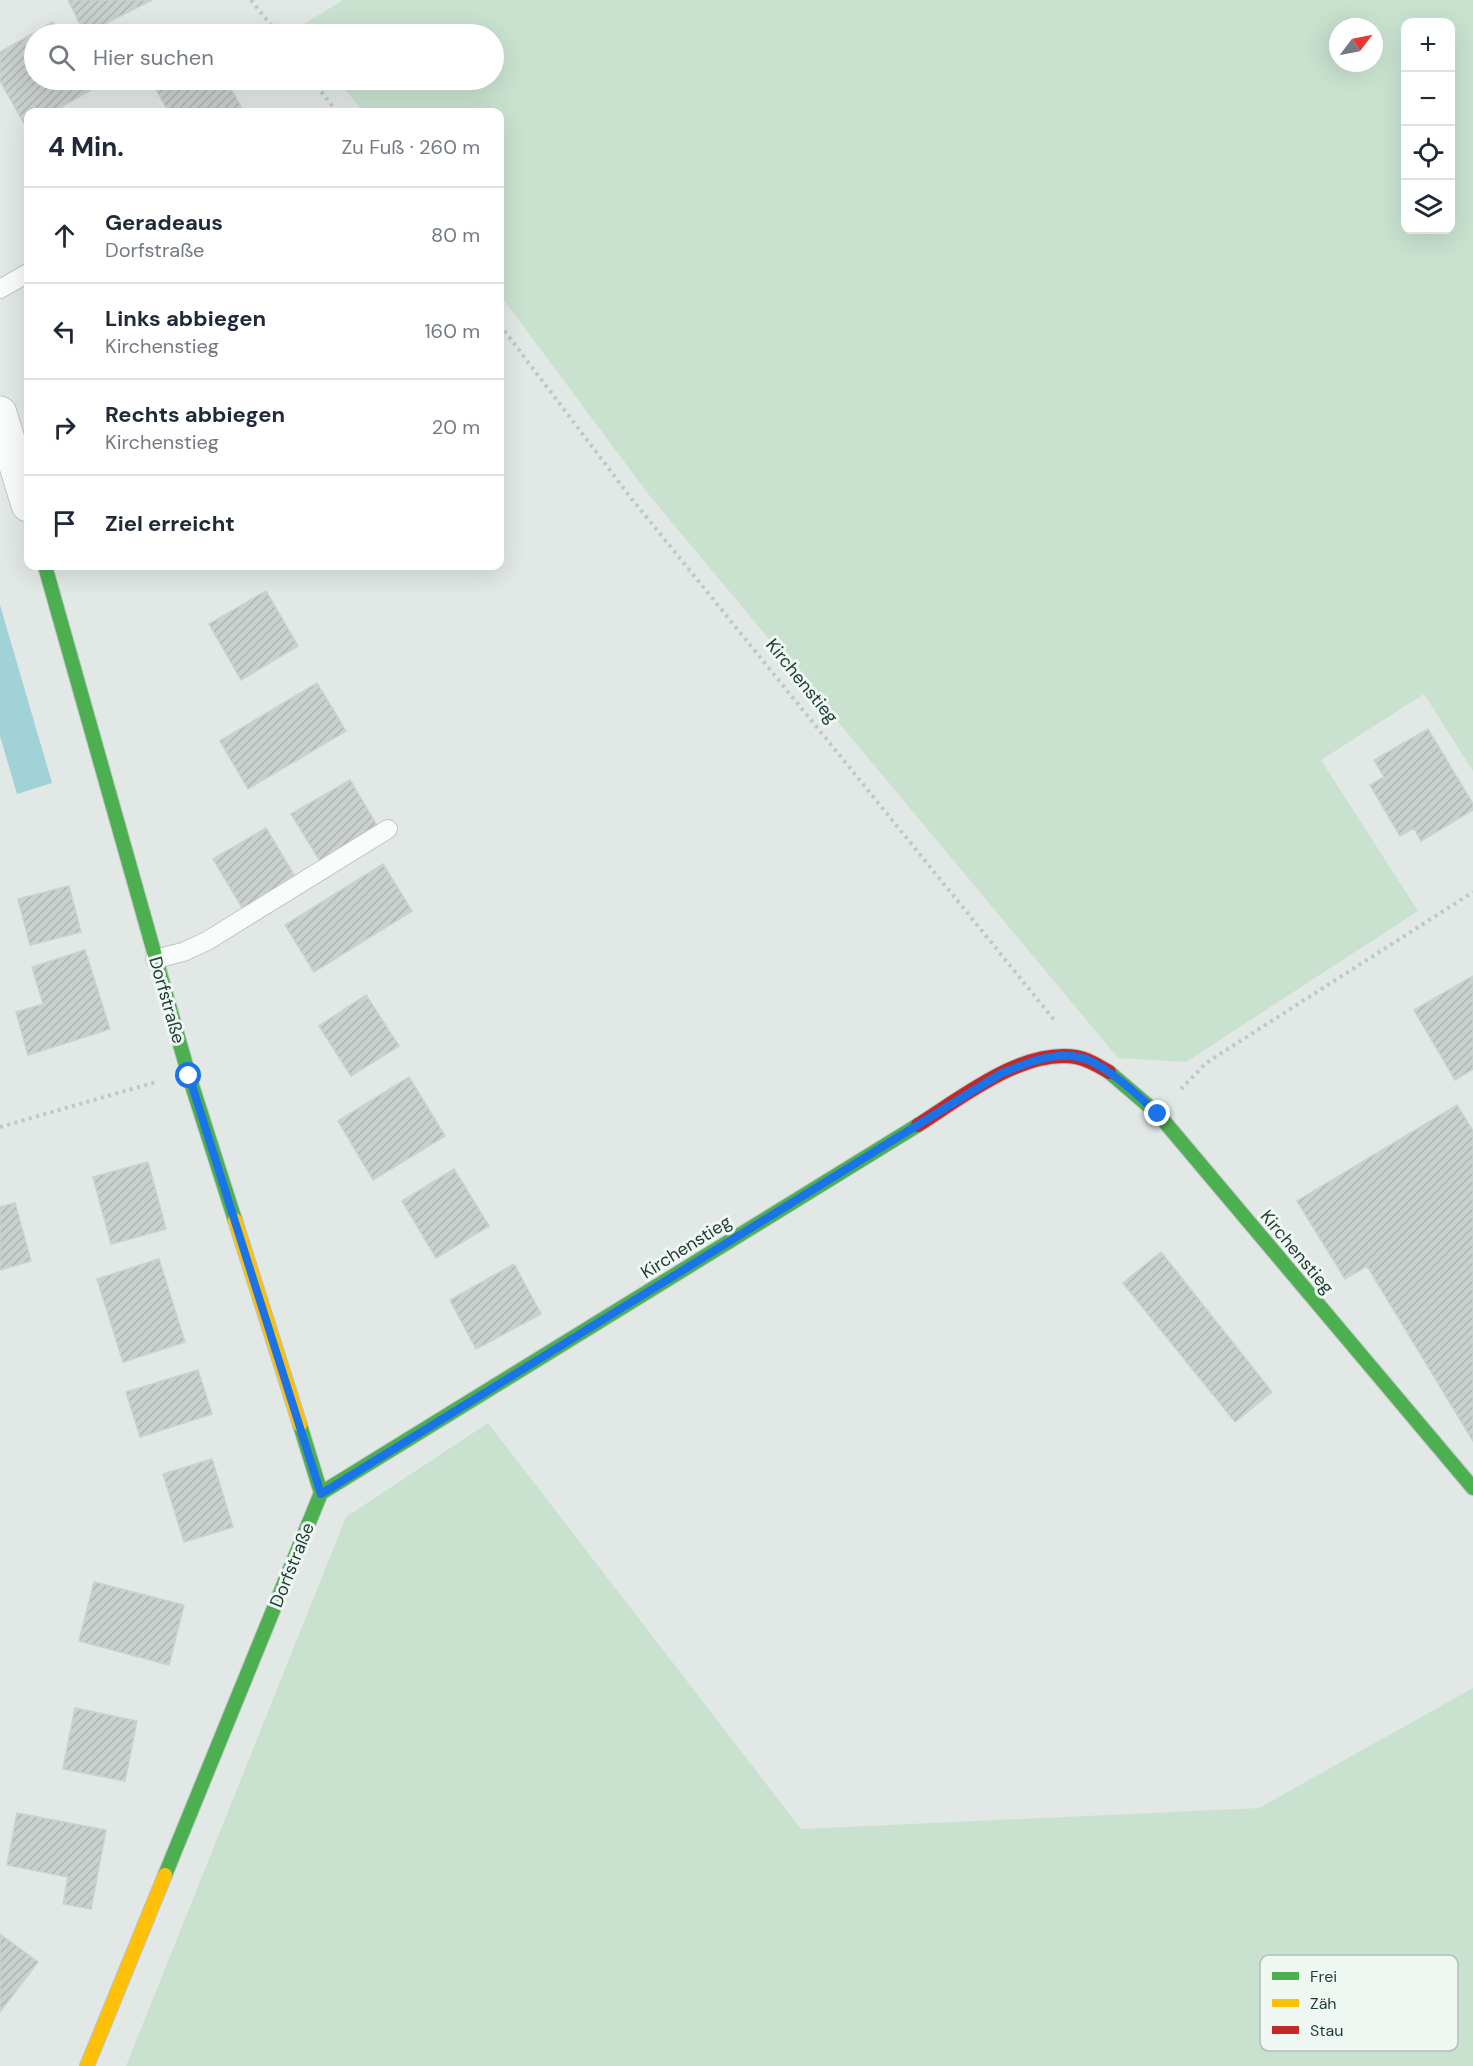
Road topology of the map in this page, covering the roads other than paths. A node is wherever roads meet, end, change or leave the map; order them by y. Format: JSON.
{"nodes":[{"id":1,"x":24,"y":275,"type":"edge"},
{"id":2,"x":0,"y":289,"type":"edge"},
{"id":3,"x":0,"y":413,"type":"edge"},
{"id":4,"x":24,"y":488,"type":"edge"},
{"id":5,"x":46,"y":570,"type":"edge"},
{"id":6,"x":388,"y":829,"type":"dead end"},
{"id":7,"x":155,"y":959,"type":"junction"},
{"id":8,"x":1473,"y":1488,"type":"edge"},
{"id":9,"x":321,"y":1494,"type":"junction"},
{"id":10,"x":87,"y":2066,"type":"edge"}],
"edges":[{"from":1,"to":2,"type":"lane"},
{"from":3,"to":4,"type":"street"},
{"from":5,"to":7,"type":"street","name":"Dorfstraße"},
{"from":6,"to":7,"type":"lane"},
{"from":7,"to":9,"type":"street","name":"Dorfstraße"},
{"from":8,"to":9,"type":"street","name":"Kirchenstieg"},
{"from":9,"to":10,"type":"street","name":"Dorfstraße"}]}
